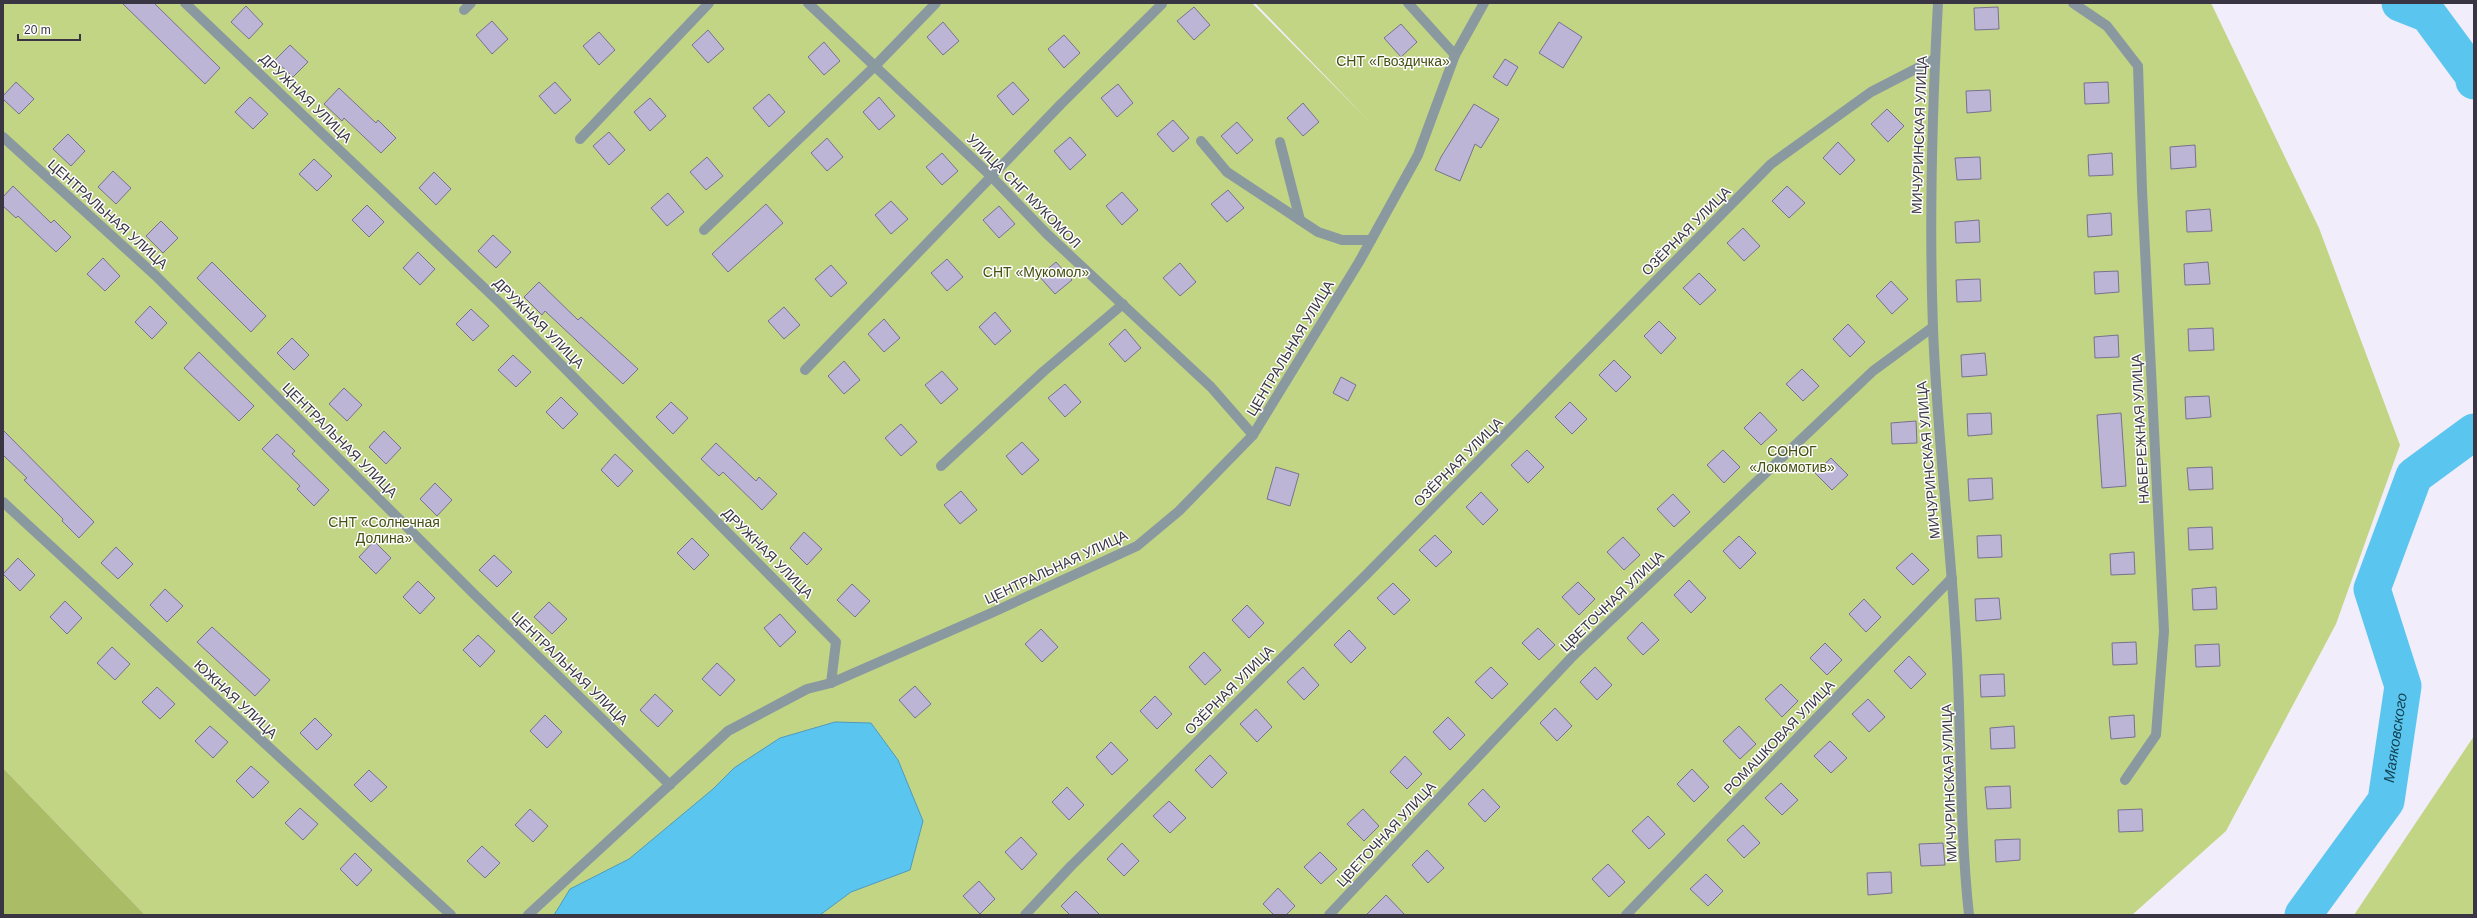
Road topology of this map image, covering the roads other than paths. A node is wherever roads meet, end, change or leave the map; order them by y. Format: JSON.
{"nodes":[{"id":1,"x":185,"y":3,"type":"edge"},
{"id":2,"x":709,"y":3,"type":"edge"},
{"id":3,"x":808,"y":3,"type":"edge"},
{"id":4,"x":936,"y":3,"type":"edge"},
{"id":5,"x":1408,"y":3,"type":"edge"},
{"id":6,"x":1484,"y":3,"type":"edge"},
{"id":7,"x":1938,"y":3,"type":"edge"},
{"id":8,"x":2073,"y":3,"type":"edge"},
{"id":9,"x":1162,"y":4,"type":"dead end"},
{"id":10,"x":1455,"y":55,"type":"junction"},
{"id":11,"x":1935,"y":59,"type":"junction"},
{"id":12,"x":874,"y":66,"type":"junction"},
{"id":13,"x":3,"y":137,"type":"edge"},
{"id":14,"x":580,"y":139,"type":"dead end"},
{"id":15,"x":1201,"y":141,"type":"dead end"},
{"id":16,"x":1280,"y":142,"type":"dead end"},
{"id":17,"x":991,"y":176,"type":"junction"},
{"id":18,"x":1300,"y":220,"type":"junction"},
{"id":19,"x":704,"y":230,"type":"dead end"},
{"id":20,"x":1371,"y":240,"type":"junction"},
{"id":21,"x":1123,"y":304,"type":"junction"},
{"id":22,"x":1933,"y":327,"type":"junction"},
{"id":23,"x":805,"y":370,"type":"dead end"},
{"id":24,"x":1254,"y":434,"type":"junction"},
{"id":25,"x":941,"y":466,"type":"dead end"},
{"id":26,"x":3,"y":502,"type":"edge"},
{"id":27,"x":1952,"y":578,"type":"junction"},
{"id":28,"x":831,"y":683,"type":"junction"},
{"id":29,"x":2125,"y":780,"type":"dead end"},
{"id":30,"x":670,"y":785,"type":"junction"},
{"id":31,"x":451,"y":915,"type":"edge"},
{"id":32,"x":528,"y":915,"type":"edge"},
{"id":33,"x":1025,"y":915,"type":"edge"},
{"id":34,"x":1329,"y":915,"type":"edge"},
{"id":35,"x":1626,"y":915,"type":"edge"},
{"id":36,"x":1969,"y":915,"type":"edge"}],
"edges":[{"from":1,"to":28,"type":"street","name":"ДРУЖНАЯ УЛИЦА"},
{"from":2,"to":14,"type":"street"},
{"from":3,"to":12,"type":"street","name":"УЛИЦА СНГ МУКОМОЛ"},
{"from":4,"to":12,"type":"street"},
{"from":5,"to":10,"type":"street"},
{"from":6,"to":10,"type":"street","name":"ЦЕНТРАЛЬНАЯ УЛИЦА"},
{"from":7,"to":11,"type":"street","name":"МИЧУРИНСКАЯ УЛИЦА"},
{"from":8,"to":29,"type":"street","name":"НАБЕРЕЖНАЯ УЛИЦА"},
{"from":9,"to":17,"type":"street"},
{"from":10,"to":20,"type":"street","name":"ЦЕНТРАЛЬНАЯ УЛИЦА"},
{"from":11,"to":22,"type":"street","name":"МИЧУРИНСКАЯ УЛИЦА"},
{"from":11,"to":33,"type":"street","name":"ОЗЁРНАЯ УЛИЦА"},
{"from":12,"to":17,"type":"street","name":"УЛИЦА СНГ МУКОМОЛ"},
{"from":12,"to":19,"type":"street"},
{"from":13,"to":30,"type":"street","name":"ЦЕНТРАЛЬНАЯ УЛИЦА"},
{"from":15,"to":18,"type":"street"},
{"from":16,"to":18,"type":"street"},
{"from":17,"to":21,"type":"street","name":"УЛИЦА СНГ МУКОМОЛ"},
{"from":17,"to":23,"type":"street"},
{"from":18,"to":20,"type":"street"},
{"from":20,"to":24,"type":"street","name":"ЦЕНТРАЛЬНАЯ УЛИЦА"},
{"from":21,"to":24,"type":"street","name":"УЛИЦА СНГ МУКОМОЛ"},
{"from":21,"to":25,"type":"street"},
{"from":22,"to":27,"type":"street","name":"МИЧУРИНСКАЯ УЛИЦА"},
{"from":22,"to":34,"type":"street","name":"ЦВЕТОЧНАЯ УЛИЦА"},
{"from":24,"to":28,"type":"street","name":"ЦЕНТРАЛЬНАЯ УЛИЦА"},
{"from":26,"to":31,"type":"street","name":"ЮЖНАЯ УЛИЦА"},
{"from":27,"to":35,"type":"street","name":"РОМАШКОВАЯ УЛИЦА"},
{"from":27,"to":36,"type":"street","name":"МИЧУРИНСКАЯ УЛИЦА"},
{"from":28,"to":30,"type":"street","name":"ЦЕНТРАЛЬНАЯ УЛИЦА"},
{"from":30,"to":32,"type":"street","name":"ЦЕНТРАЛЬНАЯ УЛИЦА"}]}
